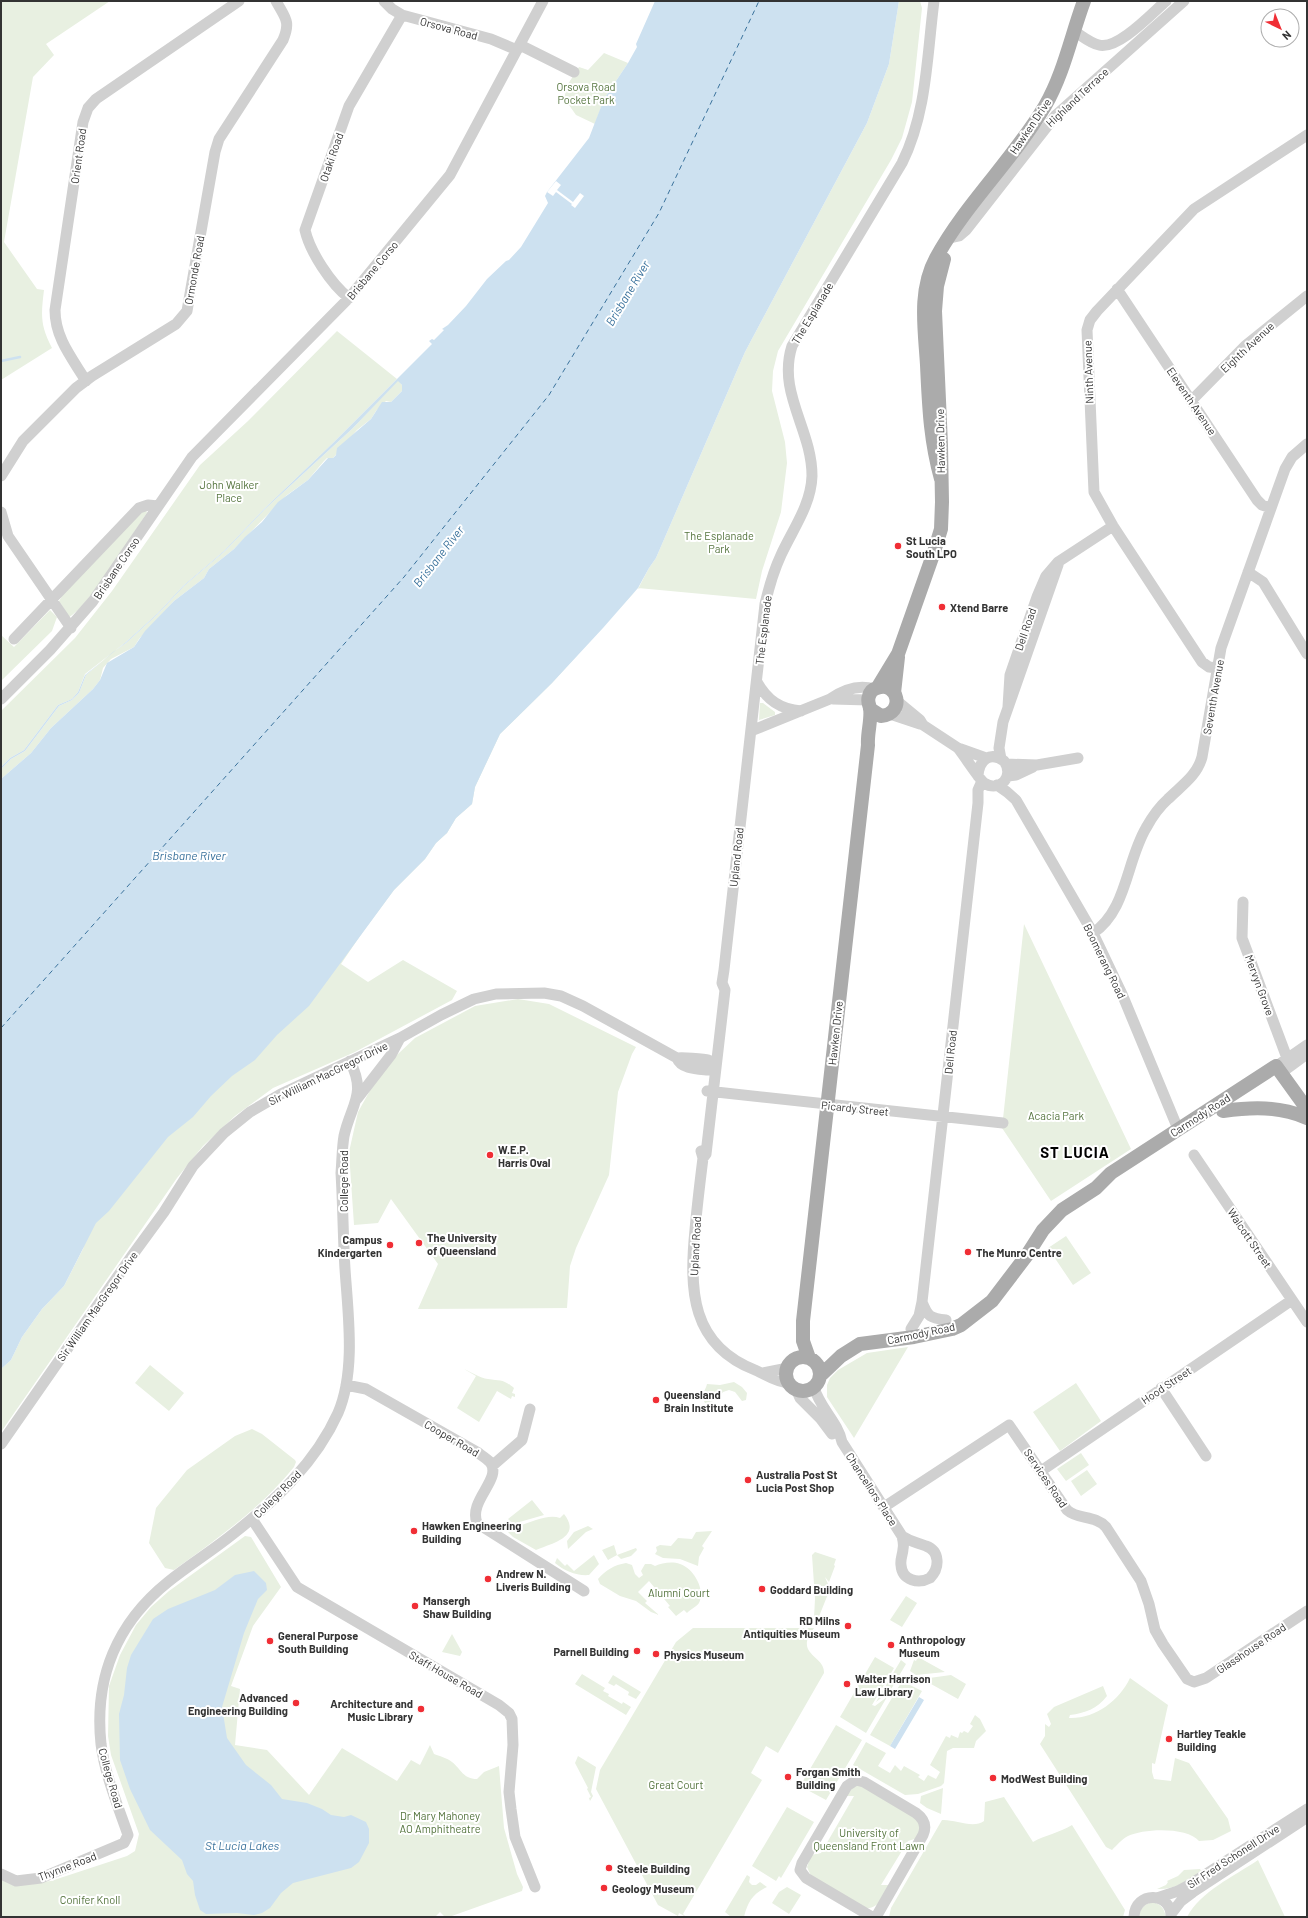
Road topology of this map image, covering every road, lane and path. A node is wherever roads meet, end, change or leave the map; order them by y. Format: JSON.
{"nodes":[{"id":1,"x":239,"y":1,"type":"edge"},
{"id":2,"x":276,"y":1,"type":"edge"},
{"id":3,"x":384,"y":1,"type":"edge"},
{"id":4,"x":543,"y":1,"type":"edge"},
{"id":5,"x":934,"y":1,"type":"edge"},
{"id":6,"x":1084,"y":1,"type":"edge"},
{"id":7,"x":1166,"y":1,"type":"edge"},
{"id":8,"x":1184,"y":1,"type":"edge"},
{"id":9,"x":402,"y":15,"type":"junction"},
{"id":10,"x":1074,"y":31,"type":"junction"},
{"id":11,"x":519,"y":47,"type":"junction"},
{"id":12,"x":574,"y":72,"type":"dead end"},
{"id":13,"x":1307,"y":135,"type":"edge"},
{"id":14,"x":950,"y":238,"type":"junction"},
{"id":15,"x":1117,"y":289,"type":"junction"},
{"id":16,"x":1306,"y":297,"type":"edge"},
{"id":17,"x":349,"y":298,"type":"junction"},
{"id":18,"x":86,"y":381,"type":"junction"},
{"id":19,"x":1192,"y":400,"type":"junction"},
{"id":20,"x":1307,"y":444,"type":"edge"},
{"id":21,"x":1,"y":476,"type":"edge"},
{"id":22,"x":158,"y":506,"type":"junction"},
{"id":23,"x":1271,"y":508,"type":"junction"},
{"id":24,"x":1,"y":512,"type":"edge"},
{"id":25,"x":1113,"y":526,"type":"junction"},
{"id":26,"x":1248,"y":572,"type":"junction"},
{"id":27,"x":50,"y":600,"type":"junction"},
{"id":28,"x":71,"y":628,"type":"junction"},
{"id":29,"x":14,"y":639,"type":"dead end"},
{"id":30,"x":898,"y":654,"type":"junction"},
{"id":31,"x":1307,"y":654,"type":"edge"},
{"id":32,"x":1217,"y":668,"type":"junction"},
{"id":33,"x":757,"y":682,"type":"junction"},
{"id":34,"x":873,"y":696,"type":"junction"},
{"id":35,"x":896,"y":697,"type":"junction"},
{"id":36,"x":1,"y":698,"type":"edge"},
{"id":37,"x":801,"y":711,"type":"junction"},
{"id":38,"x":888,"y":715,"type":"junction"},
{"id":39,"x":1003,"y":722,"type":"junction"},
{"id":40,"x":923,"y":725,"type":"junction"},
{"id":41,"x":752,"y":731,"type":"junction"},
{"id":42,"x":868,"y":745,"type":"junction"},
{"id":43,"x":958,"y":748,"type":"junction"},
{"id":44,"x":986,"y":758,"type":"junction"},
{"id":45,"x":1078,"y":758,"type":"dead end"},
{"id":46,"x":1004,"y":761,"type":"junction"},
{"id":47,"x":1037,"y":765,"type":"junction"},
{"id":48,"x":1008,"y":776,"type":"junction"},
{"id":49,"x":987,"y":782,"type":"junction"},
{"id":50,"x":1016,"y":800,"type":"junction"},
{"id":51,"x":1243,"y":902,"type":"dead end"},
{"id":52,"x":1093,"y":933,"type":"junction"},
{"id":53,"x":400,"y":1038,"type":"junction"},
{"id":54,"x":1307,"y":1045,"type":"edge"},
{"id":55,"x":1307,"y":1054,"type":"edge"},
{"id":56,"x":350,"y":1061,"type":"junction"},
{"id":57,"x":711,"y":1065,"type":"junction"},
{"id":58,"x":1284,"y":1066,"type":"junction"},
{"id":59,"x":710,"y":1092,"type":"junction"},
{"id":60,"x":357,"y":1099,"type":"junction"},
{"id":61,"x":827,"y":1105,"type":"junction"},
{"id":62,"x":1307,"y":1109,"type":"edge"},
{"id":63,"x":1223,"y":1111,"type":"junction"},
{"id":64,"x":942,"y":1118,"type":"junction"},
{"id":65,"x":1307,"y":1118,"type":"edge"},
{"id":66,"x":1003,"y":1123,"type":"dead end"},
{"id":67,"x":1178,"y":1129,"type":"junction"},
{"id":68,"x":1194,"y":1155,"type":"dead end"},
{"id":69,"x":1096,"y":1188,"type":"junction"},
{"id":70,"x":1292,"y":1300,"type":"junction"},
{"id":71,"x":922,"y":1302,"type":"junction"},
{"id":72,"x":971,"y":1318,"type":"junction"},
{"id":73,"x":946,"y":1320,"type":"junction"},
{"id":74,"x":803,"y":1321,"type":"junction"},
{"id":75,"x":1307,"y":1322,"type":"edge"},
{"id":76,"x":910,"y":1329,"type":"junction"},
{"id":77,"x":869,"y":1343,"type":"junction"},
{"id":78,"x":841,"y":1356,"type":"junction"},
{"id":79,"x":812,"y":1360,"type":"junction"},
{"id":80,"x":791,"y":1364,"type":"junction"},
{"id":81,"x":763,"y":1373,"type":"junction"},
{"id":82,"x":817,"y":1382,"type":"junction"},
{"id":83,"x":346,"y":1385,"type":"junction"},
{"id":84,"x":793,"y":1386,"type":"junction"},
{"id":85,"x":1161,"y":1388,"type":"junction"},
{"id":86,"x":530,"y":1409,"type":"dead end"},
{"id":87,"x":842,"y":1442,"type":"junction"},
{"id":88,"x":1,"y":1444,"type":"edge"},
{"id":89,"x":1206,"y":1456,"type":"dead end"},
{"id":90,"x":492,"y":1466,"type":"junction"},
{"id":91,"x":1041,"y":1471,"type":"junction"},
{"id":92,"x":884,"y":1507,"type":"junction"},
{"id":93,"x":252,"y":1519,"type":"junction"},
{"id":94,"x":902,"y":1536,"type":"dead end"},
{"id":95,"x":584,"y":1591,"type":"dead end"},
{"id":96,"x":1307,"y":1611,"type":"edge"},
{"id":97,"x":1194,"y":1682,"type":"joint"},
{"id":98,"x":1307,"y":1810,"type":"edge"},
{"id":99,"x":1307,"y":1818,"type":"edge"},
{"id":100,"x":128,"y":1835,"type":"joint"},
{"id":101,"x":1,"y":1874,"type":"edge"},
{"id":102,"x":535,"y":1887,"type":"dead end"},
{"id":103,"x":1156,"y":1898,"type":"junction"},
{"id":104,"x":865,"y":1915,"type":"edge"},
{"id":105,"x":1171,"y":1915,"type":"edge"},
{"id":106,"x":876,"y":1917,"type":"edge"},
{"id":107,"x":1134,"y":1917,"type":"edge"}],
"edges":[{"from":1,"to":18,"type":"street","name":"Orient Road"},
{"from":2,"to":18,"type":"street","name":"Ormonde Road"},
{"from":3,"to":9,"type":"street","name":"Orsova Road"},
{"from":4,"to":11,"type":"street","name":"Brisbane Corso"},
{"from":5,"to":33,"type":"street","name":"The Esplanade"},
{"from":6,"to":10,"type":"main road","name":"Hawken Drive"},
{"from":7,"to":10,"type":"street"},
{"from":8,"to":14,"type":"street","name":"Highland Terrace"},
{"from":9,"to":11,"type":"street","name":"Orsova Road"},
{"from":9,"to":17,"type":"street","name":"Otaki Road"},
{"from":10,"to":14,"type":"main road","name":"Hawken Drive"},
{"from":11,"to":12,"type":"street","name":"Orsova Road"},
{"from":11,"to":17,"type":"street","name":"Brisbane Corso"},
{"from":13,"to":15,"type":"street","name":"Ninth Avenue"},
{"from":14,"to":30,"type":"main road","name":"Hawken Drive"},
{"from":15,"to":19,"type":"street","name":"Eleventh Avenue"},
{"from":15,"to":25,"type":"street","name":"Ninth Avenue"},
{"from":16,"to":19,"type":"street","name":"Eighth Avenue"},
{"from":17,"to":22,"type":"street","name":"Brisbane Corso"},
{"from":18,"to":21,"type":"street","name":"Ormonde Road"},
{"from":19,"to":23,"type":"street","name":"Eleventh Avenue"},
{"from":20,"to":23,"type":"street","name":"Seventh Avenue"},
{"from":22,"to":27,"type":"street","name":"Brisbane Corso"},
{"from":22,"to":28,"type":"street","name":"Brisbane Corso"},
{"from":23,"to":26,"type":"street","name":"Seventh Avenue"},
{"from":24,"to":27,"type":"street"},
{"from":25,"to":32,"type":"street","name":"Ninth Avenue"},
{"from":25,"to":39,"type":"street","name":"Dell Road"},
{"from":26,"to":31,"type":"street"},
{"from":26,"to":32,"type":"street","name":"Seventh Avenue"},
{"from":27,"to":28,"type":"street"},
{"from":27,"to":29,"type":"street","name":"Brisbane Corso"},
{"from":28,"to":36,"type":"street","name":"Brisbane Corso"},
{"from":30,"to":34,"type":"main road","name":"Hawken Drive"},
{"from":30,"to":35,"type":"main road","name":"Hawken Drive"},
{"from":32,"to":52,"type":"street","name":"Seventh Avenue"},
{"from":33,"to":37,"type":"street"},
{"from":33,"to":41,"type":"street","name":"The Esplanade"},
{"from":34,"to":35,"type":"main road"},
{"from":34,"to":37,"type":"street"},
{"from":34,"to":38,"type":"main road"},
{"from":34,"to":42,"type":"main road","name":"Hawken Drive"},
{"from":35,"to":38,"type":"main road","name":"Hawken Drive"},
{"from":35,"to":40,"type":"street","name":"Boomerang Road"},
{"from":37,"to":41,"type":"street"},
{"from":38,"to":40,"type":"street","name":"Boomerang Road"},
{"from":38,"to":42,"type":"main road","name":"Hawken Drive"},
{"from":39,"to":44,"type":"street","name":"Dell Road"},
{"from":39,"to":46,"type":"street","name":"Dell Road"},
{"from":40,"to":43,"type":"street","name":"Boomerang Road"},
{"from":41,"to":57,"type":"street","name":"Upland Road"},
{"from":42,"to":61,"type":"main road","name":"Hawken Drive"},
{"from":43,"to":44,"type":"street","name":"Boomerang Road"},
{"from":43,"to":49,"type":"street","name":"Boomerang Road"},
{"from":44,"to":46,"type":"street","name":"Boomerang Road"},
{"from":44,"to":49,"type":"street"},
{"from":45,"to":47,"type":"street"},
{"from":46,"to":47,"type":"street"},
{"from":46,"to":48,"type":"street","name":"Boomerang Road"},
{"from":47,"to":48,"type":"street"},
{"from":48,"to":49,"type":"street"},
{"from":48,"to":50,"type":"street","name":"Boomerang Road"},
{"from":49,"to":50,"type":"street","name":"Boomerang Road"},
{"from":49,"to":64,"type":"street","name":"Dell Road"},
{"from":50,"to":52,"type":"street","name":"Boomerang Road"},
{"from":51,"to":58,"type":"street","name":"Mervyn Grove"},
{"from":52,"to":67,"type":"street","name":"Boomerang Road"},
{"from":53,"to":56,"type":"street","name":"Sir William MacGregor Drive"},
{"from":53,"to":57,"type":"street","name":"Sir William MacGregor Drive"},
{"from":53,"to":60,"type":"street","name":"College Road"},
{"from":54,"to":58,"type":"street","name":"Carmody Road"},
{"from":55,"to":58,"type":"street","name":"Carmody Road"},
{"from":56,"to":60,"type":"street","name":"College Road"},
{"from":56,"to":88,"type":"street","name":"Sir William MacGregor Drive"},
{"from":57,"to":59,"type":"street","name":"Upland Road"},
{"from":58,"to":62,"type":"main road"},
{"from":58,"to":63,"type":"main road","name":"Carmody Road"},
{"from":58,"to":67,"type":"main road","name":"Carmody Road"},
{"from":59,"to":61,"type":"street","name":"Picardy Street"},
{"from":59,"to":81,"type":"street","name":"Upland Road"},
{"from":60,"to":83,"type":"street","name":"College Road"},
{"from":61,"to":64,"type":"street","name":"Picardy Street"},
{"from":61,"to":74,"type":"main road","name":"Hawken Drive"},
{"from":63,"to":65,"type":"main road"},
{"from":63,"to":69,"type":"main road","name":"Carmody Road"},
{"from":64,"to":66,"type":"street","name":"Picardy Street"},
{"from":64,"to":71,"type":"street","name":"Dell Road"},
{"from":67,"to":69,"type":"main road","name":"Carmody Road"},
{"from":68,"to":70,"type":"street","name":"Walcott Street"},
{"from":69,"to":72,"type":"main road","name":"Carmody Road"},
{"from":70,"to":75,"type":"street","name":"Walcott Street"},
{"from":70,"to":85,"type":"street","name":"Hood Street"},
{"from":71,"to":73,"type":"street"},
{"from":71,"to":76,"type":"street","name":"Dell Road"},
{"from":72,"to":73,"type":"main road","name":"Carmody Road"},
{"from":72,"to":77,"type":"main road","name":"Carmody Road"},
{"from":73,"to":76,"type":"main road","name":"Carmody Road"},
{"from":74,"to":79,"type":"main road","name":"Hawken Drive"},
{"from":74,"to":80,"type":"main road","name":"Hawken Drive"},
{"from":76,"to":77,"type":"main road","name":"Carmody Road"},
{"from":77,"to":78,"type":"main road","name":"Carmody Road"},
{"from":78,"to":79,"type":"main road","name":"Carmody Road"},
{"from":78,"to":82,"type":"main road","name":"Carmody Road"},
{"from":79,"to":80,"type":"main road"},
{"from":79,"to":82,"type":"main road"},
{"from":80,"to":81,"type":"street"},
{"from":80,"to":84,"type":"main road"},
{"from":81,"to":84,"type":"street","name":"Upland Road"},
{"from":82,"to":84,"type":"main road"},
{"from":82,"to":87,"type":"street","name":"Chancellors Place"},
{"from":83,"to":90,"type":"street","name":"Cooper Road"},
{"from":83,"to":93,"type":"street","name":"College Road"},
{"from":84,"to":87,"type":"street","name":"Chancellors Place"},
{"from":85,"to":89,"type":"street"},
{"from":85,"to":91,"type":"street","name":"Hood Street"},
{"from":86,"to":90,"type":"street"},
{"from":87,"to":92,"type":"street","name":"Chancellors Place"},
{"from":90,"to":95,"type":"street"},
{"from":91,"to":92,"type":"street","name":"Services Road"},
{"from":91,"to":97,"type":"street","name":"Services Road"},
{"from":92,"to":94,"type":"street","name":"Chancellors Place"},
{"from":93,"to":100,"type":"street","name":"College Road"},
{"from":93,"to":102,"type":"street","name":"Staff House Road"},
{"from":96,"to":97,"type":"street","name":"Glasshouse Road"},
{"from":98,"to":103,"type":"street","name":"Sir Fred Schonell Drive"},
{"from":99,"to":105,"type":"street","name":"Sir Fred Schonell Drive"},
{"from":100,"to":101,"type":"street","name":"Thynne Road"},
{"from":103,"to":105,"type":"street","name":"Sir Fred Schonell Drive"},
{"from":103,"to":107,"type":"street","name":"Sir Fred Schonell Drive"},
{"from":104,"to":106,"type":"street"}]}
